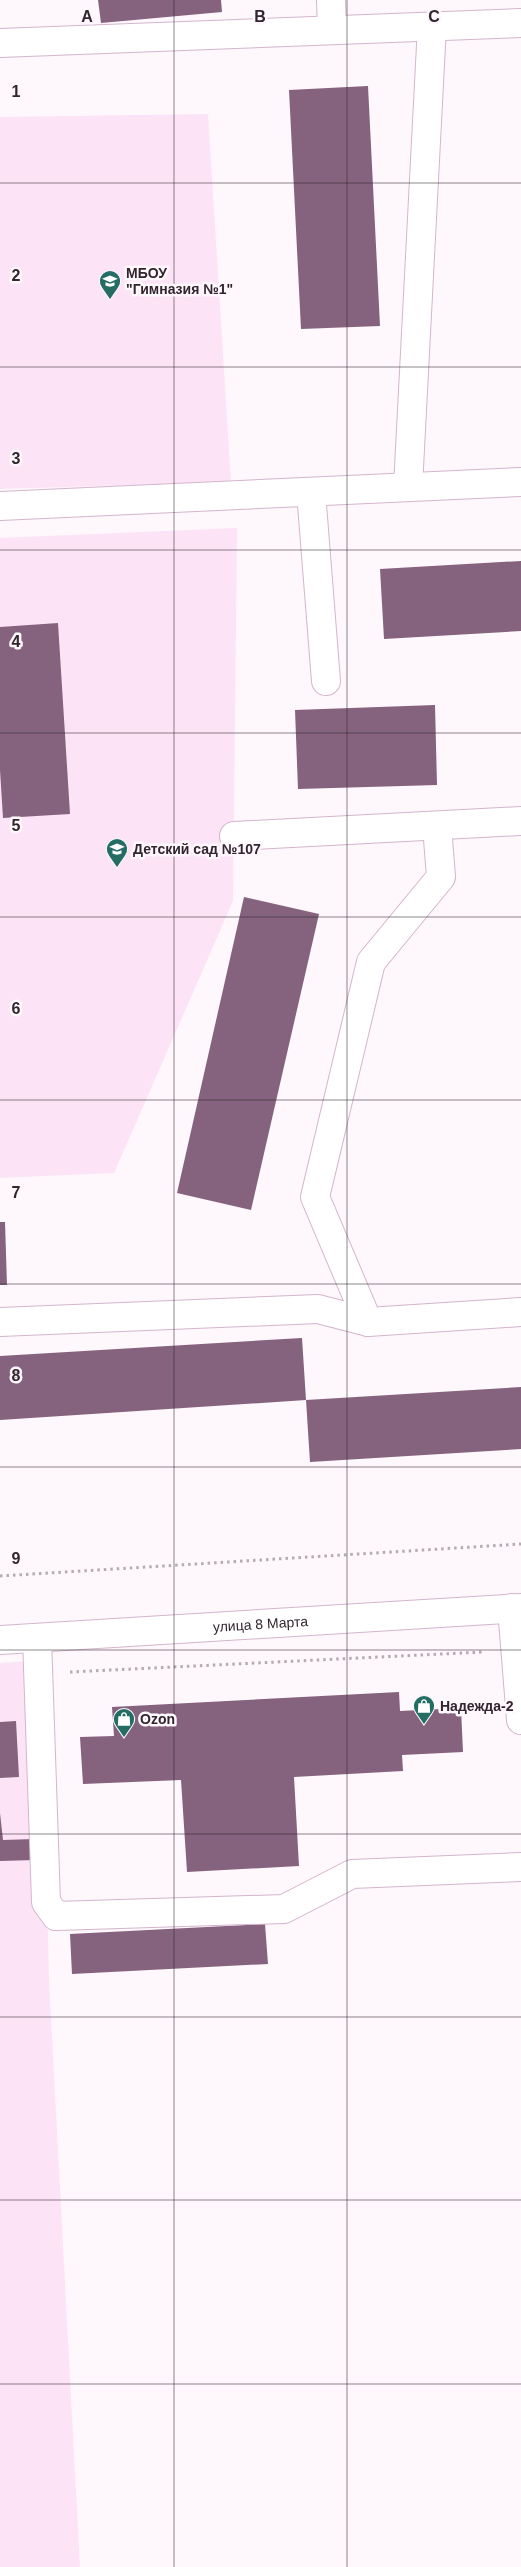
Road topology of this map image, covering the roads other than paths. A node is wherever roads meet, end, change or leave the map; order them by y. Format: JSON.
{"nodes":[{"id":1,"x":331,"y":0,"type":"edge"},
{"id":2,"x":521,"y":23,"type":"edge"},
{"id":3,"x":432,"y":26,"type":"junction"},
{"id":4,"x":332,"y":30,"type":"junction"},
{"id":5,"x":0,"y":43,"type":"edge"},
{"id":6,"x":521,"y":482,"type":"edge"},
{"id":7,"x":408,"y":487,"type":"junction"},
{"id":8,"x":311,"y":492,"type":"junction"},
{"id":9,"x":0,"y":506,"type":"edge"},
{"id":10,"x":326,"y":681,"type":"dead end"},
{"id":11,"x":521,"y":822,"type":"edge"},
{"id":12,"x":437,"y":826,"type":"junction"},
{"id":13,"x":234,"y":836,"type":"dead end"},
{"id":14,"x":521,"y":1312,"type":"edge"},
{"id":15,"x":0,"y":1322,"type":"edge"},
{"id":16,"x":368,"y":1322,"type":"junction"},
{"id":17,"x":517,"y":1608,"type":"edge"},
{"id":18,"x":37,"y":1638,"type":"junction"},
{"id":19,"x":0,"y":1640,"type":"edge"},
{"id":20,"x":521,"y":1720,"type":"edge"},
{"id":21,"x":521,"y":1867,"type":"edge"}],
"edges":[{"from":1,"to":4,"type":"street"},
{"from":2,"to":3,"type":"street"},
{"from":3,"to":4,"type":"street"},
{"from":3,"to":7,"type":"street"},
{"from":4,"to":5,"type":"street"},
{"from":6,"to":7,"type":"street"},
{"from":7,"to":8,"type":"street"},
{"from":8,"to":9,"type":"street"},
{"from":8,"to":10,"type":"street"},
{"from":11,"to":12,"type":"street"},
{"from":12,"to":13,"type":"street"},
{"from":12,"to":16,"type":"street"},
{"from":14,"to":16,"type":"street"},
{"from":15,"to":16,"type":"street"},
{"from":17,"to":18,"type":"street","name":"улица 8 Марта"},
{"from":17,"to":20,"type":"street"},
{"from":18,"to":19,"type":"street","name":"улица 8 Марта"},
{"from":18,"to":21,"type":"street"}]}
